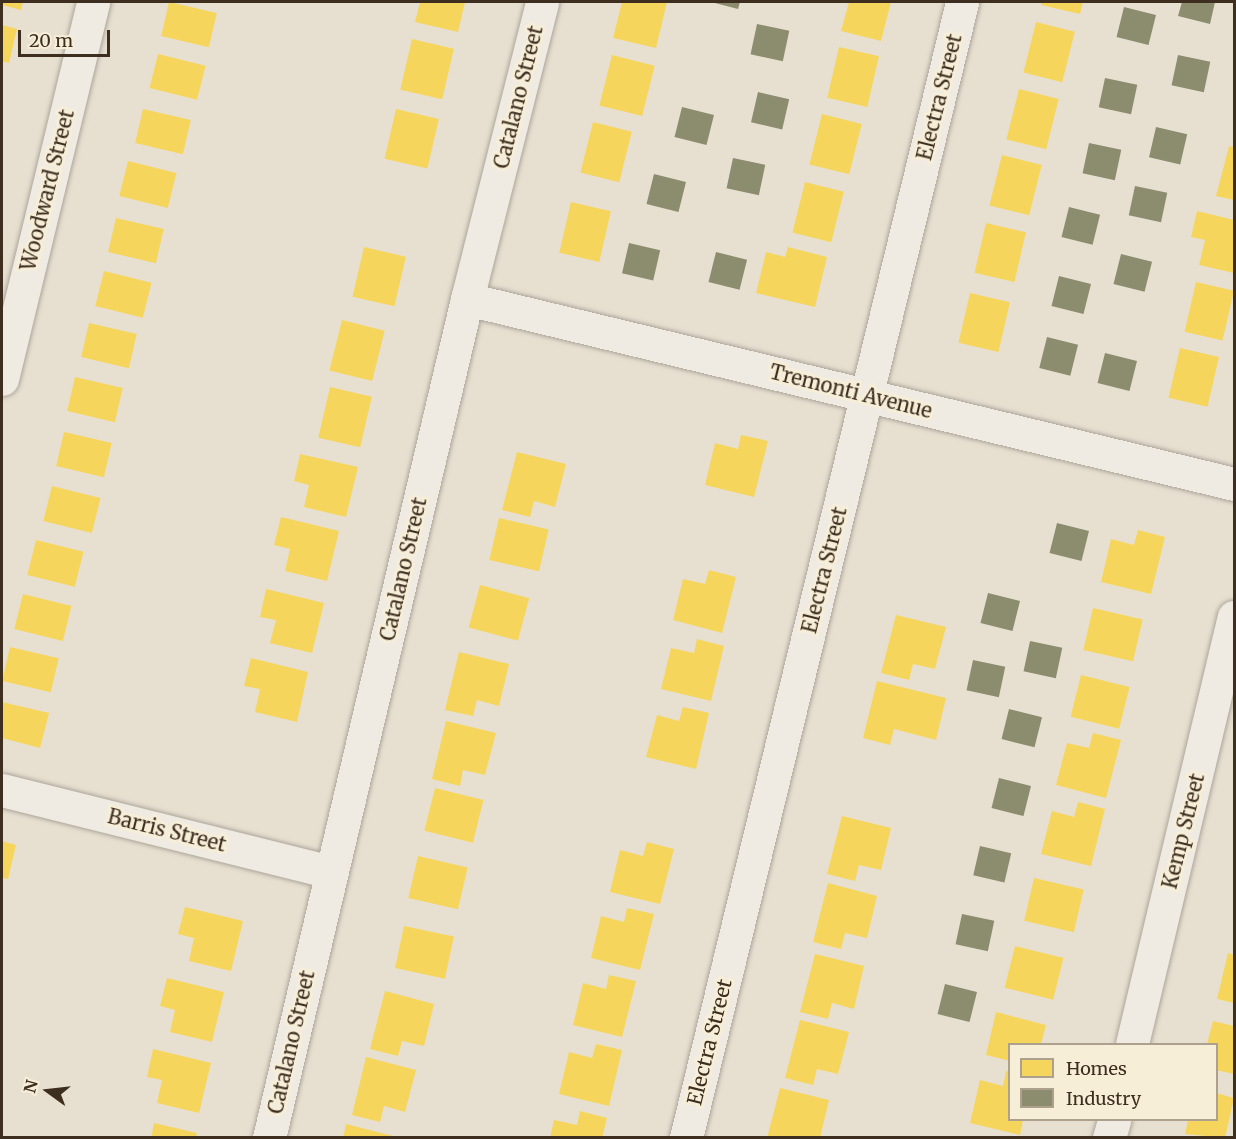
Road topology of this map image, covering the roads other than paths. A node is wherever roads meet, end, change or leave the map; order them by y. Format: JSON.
{"nodes":[{"id":1,"x":93,"y":2,"type":"edge"},
{"id":2,"x":542,"y":2,"type":"edge"},
{"id":3,"x":962,"y":2,"type":"edge"},
{"id":4,"x":467,"y":298,"type":"junction"},
{"id":5,"x":2,"y":379,"type":"edge"},
{"id":6,"x":867,"y":395,"type":"junction"},
{"id":7,"x":1234,"y":484,"type":"edge"},
{"id":8,"x":1234,"y":617,"type":"edge"},
{"id":9,"x":2,"y":790,"type":"edge"},
{"id":10,"x":331,"y":872,"type":"junction"},
{"id":11,"x":1132,"y":1043,"type":"edge"},
{"id":12,"x":1113,"y":1121,"type":"edge"},
{"id":13,"x":269,"y":1137,"type":"edge"},
{"id":14,"x":686,"y":1137,"type":"edge"},
{"id":15,"x":1109,"y":1137,"type":"edge"}],
"edges":[{"from":1,"to":5,"type":"street","name":"Woodward Street"},
{"from":2,"to":4,"type":"street","name":"Catalano Street"},
{"from":3,"to":6,"type":"street","name":"Electra Street"},
{"from":4,"to":6,"type":"street","name":"Tremonti Avenue"},
{"from":4,"to":10,"type":"street","name":"Catalano Street"},
{"from":6,"to":7,"type":"street","name":"Tremonti Avenue"},
{"from":6,"to":14,"type":"street","name":"Electra Street"},
{"from":8,"to":11,"type":"street","name":"Kemp Street"},
{"from":9,"to":10,"type":"street","name":"Barris Street"},
{"from":10,"to":13,"type":"street","name":"Catalano Street"},
{"from":12,"to":15,"type":"street"}]}
